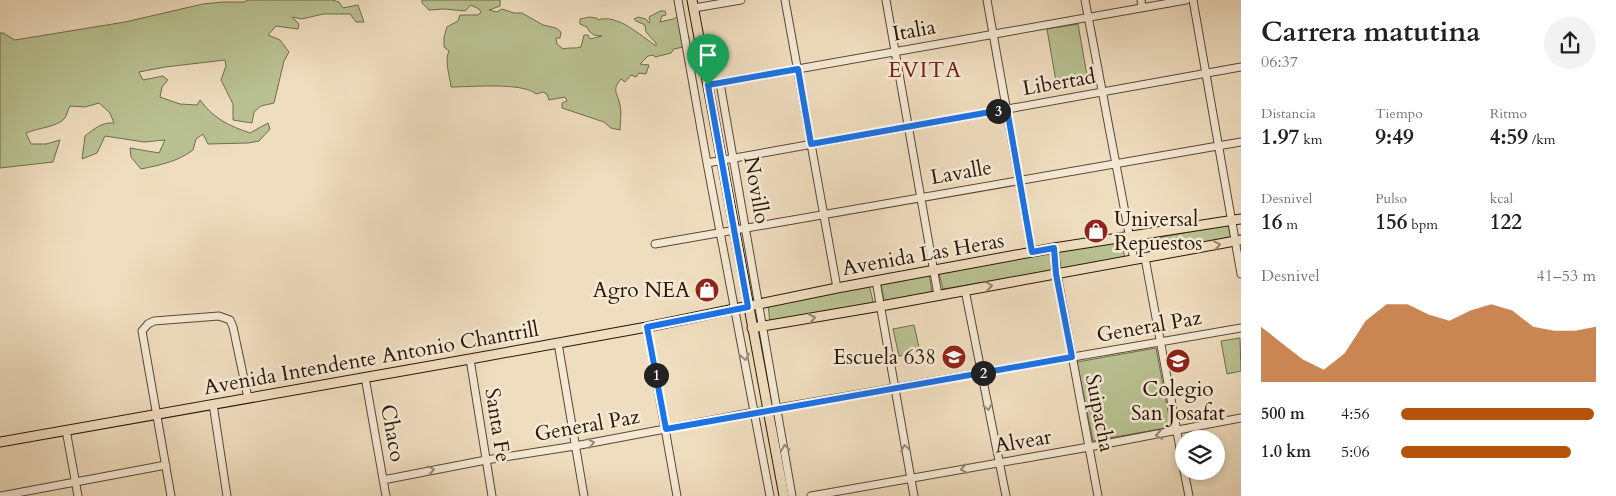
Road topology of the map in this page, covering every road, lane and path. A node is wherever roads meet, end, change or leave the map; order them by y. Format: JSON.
{"nodes":[{"id":1,"x":678,"y":0,"type":"edge"},
{"id":2,"x":741,"y":0,"type":"edge"},
{"id":3,"x":785,"y":0,"type":"edge"},
{"id":4,"x":886,"y":0,"type":"edge"},
{"id":5,"x":988,"y":0,"type":"edge"},
{"id":6,"x":1085,"y":0,"type":"edge"},
{"id":7,"x":1186,"y":0,"type":"edge"},
{"id":8,"x":1193,"y":0,"type":"edge"},
{"id":9,"x":693,"y":4,"type":"edge"},
{"id":10,"x":1141,"y":4,"type":"edge"},
{"id":11,"x":1088,"y":17,"type":"junction"},
{"id":12,"x":994,"y":34,"type":"junction"},
{"id":13,"x":895,"y":52,"type":"junction"},
{"id":14,"x":1241,"y":67,"type":"edge"},
{"id":15,"x":798,"y":69,"type":"junction"},
{"id":16,"x":1206,"y":74,"type":"junction"},
{"id":17,"x":720,"y":83,"type":"junction"},
{"id":18,"x":708,"y":85,"type":"junction"},
{"id":19,"x":1102,"y":92,"type":"junction"},
{"id":20,"x":1007,"y":109,"type":"junction"},
{"id":21,"x":908,"y":126,"type":"junction"},
{"id":22,"x":1241,"y":142,"type":"edge"},
{"id":23,"x":811,"y":144,"type":"junction"},
{"id":24,"x":1219,"y":146,"type":"junction"},
{"id":25,"x":733,"y":158,"type":"junction"},
{"id":26,"x":721,"y":160,"type":"junction"},
{"id":27,"x":707,"y":163,"type":"junction"},
{"id":28,"x":1115,"y":163,"type":"junction"},
{"id":29,"x":1019,"y":180,"type":"junction"},
{"id":30,"x":920,"y":197,"type":"junction"},
{"id":31,"x":825,"y":214,"type":"junction"},
{"id":32,"x":1241,"y":219,"type":"edge"},
{"id":33,"x":1231,"y":221,"type":"junction"},
{"id":34,"x":746,"y":228,"type":"junction"},
{"id":35,"x":734,"y":230,"type":"junction"},
{"id":36,"x":721,"y":232,"type":"junction"},
{"id":37,"x":1129,"y":237,"type":"junction"},
{"id":38,"x":1238,"y":241,"type":"edge"},
{"id":39,"x":655,"y":244,"type":"dead end"},
{"id":40,"x":1054,"y":248,"type":"junction"},
{"id":41,"x":1032,"y":252,"type":"junction"},
{"id":42,"x":1145,"y":258,"type":"junction"},
{"id":43,"x":1134,"y":260,"type":"junction"},
{"id":44,"x":934,"y":270,"type":"junction"},
{"id":45,"x":1056,"y":274,"type":"junction"},
{"id":46,"x":1241,"y":274,"type":"edge"},
{"id":47,"x":876,"y":281,"type":"junction"},
{"id":48,"x":837,"y":288,"type":"junction"},
{"id":49,"x":965,"y":290,"type":"junction"},
{"id":50,"x":938,"y":295,"type":"junction"},
{"id":51,"x":760,"y":304,"type":"junction"},
{"id":52,"x":881,"y":306,"type":"junction"},
{"id":53,"x":748,"y":307,"type":"junction"},
{"id":54,"x":735,"y":309,"type":"junction"},
{"id":55,"x":764,"y":326,"type":"junction"},
{"id":56,"x":647,"y":327,"type":"junction"},
{"id":57,"x":752,"y":328,"type":"junction"},
{"id":58,"x":1241,"y":328,"type":"edge"},
{"id":59,"x":1161,"y":342,"type":"junction"},
{"id":60,"x":558,"y":343,"type":"junction"},
{"id":61,"x":1072,"y":357,"type":"junction"},
{"id":62,"x":470,"y":359,"type":"junction"},
{"id":63,"x":981,"y":373,"type":"junction"},
{"id":64,"x":366,"y":377,"type":"junction"},
{"id":65,"x":895,"y":389,"type":"junction"},
{"id":66,"x":248,"y":398,"type":"junction"},
{"id":67,"x":213,"y":404,"type":"junction"},
{"id":68,"x":778,"y":409,"type":"junction"},
{"id":69,"x":768,"y":411,"type":"junction"},
{"id":70,"x":756,"y":412,"type":"junction"},
{"id":71,"x":157,"y":414,"type":"junction"},
{"id":72,"x":1241,"y":418,"type":"edge"},
{"id":73,"x":666,"y":429,"type":"junction"},
{"id":74,"x":66,"y":430,"type":"junction"},
{"id":75,"x":1176,"y":430,"type":"edge"},
{"id":76,"x":1181,"y":430,"type":"edge"},
{"id":77,"x":1175,"y":431,"type":"edge"},
{"id":78,"x":0,"y":442,"type":"edge"},
{"id":79,"x":575,"y":446,"type":"junction"},
{"id":80,"x":1089,"y":447,"type":"junction"},
{"id":81,"x":486,"y":460,"type":"junction"},
{"id":82,"x":1000,"y":462,"type":"junction"},
{"id":83,"x":166,"y":465,"type":"junction"},
{"id":84,"x":910,"y":478,"type":"junction"},
{"id":85,"x":383,"y":480,"type":"junction"},
{"id":86,"x":1186,"y":480,"type":"edge"},
{"id":87,"x":76,"y":481,"type":"junction"},
{"id":88,"x":0,"y":496,"type":"edge"},
{"id":89,"x":78,"y":496,"type":"edge"},
{"id":90,"x":171,"y":496,"type":"edge"},
{"id":91,"x":227,"y":496,"type":"edge"},
{"id":92,"x":386,"y":496,"type":"edge"},
{"id":93,"x":492,"y":496,"type":"edge"},
{"id":94,"x":584,"y":496,"type":"edge"},
{"id":95,"x":677,"y":496,"type":"edge"},
{"id":96,"x":770,"y":496,"type":"edge"},
{"id":97,"x":784,"y":496,"type":"edge"},
{"id":98,"x":792,"y":496,"type":"edge"},
{"id":99,"x":811,"y":496,"type":"edge"},
{"id":100,"x":914,"y":496,"type":"edge"},
{"id":101,"x":1006,"y":496,"type":"edge"},
{"id":102,"x":1098,"y":496,"type":"edge"},
{"id":103,"x":1189,"y":496,"type":"edge"}],
"edges":[{"from":1,"to":27,"type":"street"},
{"from":2,"to":9,"type":"street"},
{"from":3,"to":15,"type":"street"},
{"from":4,"to":13,"type":"street"},
{"from":5,"to":12,"type":"street"},
{"from":6,"to":11,"type":"street"},
{"from":7,"to":10,"type":"street","name":"Italia"},
{"from":8,"to":16,"type":"street"},
{"from":9,"to":18,"type":"main road"},
{"from":10,"to":11,"type":"street","name":"Italia"},
{"from":11,"to":12,"type":"street","name":"Italia"},
{"from":11,"to":19,"type":"street"},
{"from":12,"to":13,"type":"street","name":"Italia"},
{"from":12,"to":20,"type":"street"},
{"from":13,"to":15,"type":"street","name":"Italia"},
{"from":13,"to":21,"type":"street"},
{"from":14,"to":16,"type":"street","name":"Libertad"},
{"from":15,"to":17,"type":"street","name":"Italia"},
{"from":15,"to":23,"type":"street"},
{"from":16,"to":19,"type":"street","name":"Libertad"},
{"from":16,"to":24,"type":"street"},
{"from":17,"to":18,"type":"street","name":"Italia"},
{"from":17,"to":25,"type":"street","name":"Novillo"},
{"from":18,"to":26,"type":"main road"},
{"from":19,"to":20,"type":"street","name":"Libertad"},
{"from":19,"to":28,"type":"street"},
{"from":20,"to":21,"type":"street","name":"Libertad"},
{"from":20,"to":29,"type":"street"},
{"from":21,"to":23,"type":"street","name":"Libertad"},
{"from":21,"to":30,"type":"street"},
{"from":22,"to":24,"type":"street","name":"Lavalle"},
{"from":23,"to":25,"type":"street","name":"Libertad"},
{"from":23,"to":31,"type":"street"},
{"from":24,"to":28,"type":"street","name":"Lavalle"},
{"from":24,"to":33,"type":"street"},
{"from":25,"to":26,"type":"street","name":"Libertad"},
{"from":25,"to":34,"type":"street","name":"Novillo"},
{"from":26,"to":27,"type":"street","name":"Libertad"},
{"from":26,"to":35,"type":"main road"},
{"from":27,"to":36,"type":"street"},
{"from":28,"to":29,"type":"street","name":"Lavalle"},
{"from":28,"to":37,"type":"street"},
{"from":29,"to":30,"type":"street","name":"Lavalle"},
{"from":29,"to":41,"type":"street"},
{"from":30,"to":31,"type":"street","name":"Lavalle"},
{"from":30,"to":44,"type":"street"},
{"from":31,"to":34,"type":"street","name":"Lavalle"},
{"from":31,"to":48,"type":"street"},
{"from":32,"to":33,"type":"main road","name":"Avenida Las Heras"},
{"from":33,"to":37,"type":"main road","name":"Avenida Las Heras"},
{"from":33,"to":38,"type":"street"},
{"from":34,"to":35,"type":"street","name":"Lavalle"},
{"from":34,"to":51,"type":"street","name":"Novillo"},
{"from":35,"to":36,"type":"street","name":"Lavalle"},
{"from":35,"to":53,"type":"main road"},
{"from":36,"to":39,"type":"street","name":"Lavalle"},
{"from":36,"to":54,"type":"street"},
{"from":37,"to":40,"type":"main road","name":"Avenida Las Heras"},
{"from":37,"to":43,"type":"street"},
{"from":42,"to":38,"type":"main road","name":"Avenida Las Heras","one_way":true},
{"from":38,"to":46,"type":"street"},
{"from":40,"to":41,"type":"main road","name":"Avenida Las Heras"},
{"from":40,"to":45,"type":"street","name":"Suipacha"},
{"from":41,"to":44,"type":"main road","name":"Avenida Las Heras"},
{"from":42,"to":43,"type":"main road","name":"Avenida Las Heras"},
{"from":42,"to":59,"type":"street"},
{"from":43,"to":45,"type":"main road","name":"Avenida Las Heras"},
{"from":44,"to":47,"type":"main road","name":"Avenida Las Heras"},
{"from":44,"to":50,"type":"street"},
{"from":49,"to":45,"type":"main road","name":"Avenida Las Heras","one_way":true},
{"from":45,"to":61,"type":"street","name":"Suipacha"},
{"from":47,"to":48,"type":"main road","name":"Avenida Las Heras"},
{"from":47,"to":52,"type":"street"},
{"from":48,"to":51,"type":"main road","name":"Avenida Las Heras"},
{"from":49,"to":50,"type":"main road","name":"Avenida Las Heras"},
{"from":49,"to":63,"type":"street"},
{"from":50,"to":52,"type":"main road","name":"Avenida Las Heras"},
{"from":51,"to":53,"type":"main road","name":"Avenida Las Heras"},
{"from":51,"to":55,"type":"street","name":"Novillo"},
{"from":55,"to":52,"type":"main road","name":"Avenida Las Heras","one_way":true},
{"from":52,"to":65,"type":"street"},
{"from":53,"to":54,"type":"main road","name":"Avenida Intendente Antonio Chantrill"},
{"from":53,"to":57,"type":"main road"},
{"from":54,"to":56,"type":"main road","name":"Avenida Intendente Antonio Chantrill"},
{"from":54,"to":70,"type":"street","one_way":true},
{"from":55,"to":57,"type":"main road","name":"Avenida Las Heras"},
{"from":55,"to":68,"type":"street","name":"Novillo"},
{"from":56,"to":60,"type":"main road","name":"Avenida Intendente Antonio Chantrill"},
{"from":56,"to":73,"type":"street"},
{"from":57,"to":69,"type":"main road"},
{"from":58,"to":59,"type":"street","name":"General Paz"},
{"from":59,"to":61,"type":"street","name":"General Paz"},
{"from":59,"to":75,"type":"street"},
{"from":60,"to":62,"type":"main road","name":"Avenida Intendente Antonio Chantrill"},
{"from":60,"to":79,"type":"street"},
{"from":61,"to":63,"type":"street","name":"General Paz"},
{"from":61,"to":80,"type":"street","name":"Suipacha"},
{"from":62,"to":64,"type":"main road","name":"Avenida Intendente Antonio Chantrill"},
{"from":62,"to":81,"type":"street","name":"Santa Fe"},
{"from":63,"to":65,"type":"street","name":"General Paz"},
{"from":63,"to":82,"type":"street","one_way":true},
{"from":64,"to":66,"type":"main road","name":"Avenida Intendente Antonio Chantrill"},
{"from":64,"to":85,"type":"street","name":"Chaco"},
{"from":65,"to":68,"type":"street","name":"General Paz"},
{"from":84,"to":65,"type":"street","one_way":true},
{"from":66,"to":67,"type":"main road","name":"Avenida Intendente Antonio Chantrill"},
{"from":66,"to":71,"type":"street"},
{"from":67,"to":71,"type":"main road","name":"Avenida Intendente Antonio Chantrill"},
{"from":67,"to":91,"type":"street"},
{"from":68,"to":69,"type":"street","name":"General Paz"},
{"from":98,"to":68,"type":"street","name":"Novillo","one_way":true},
{"from":69,"to":70,"type":"street","name":"General Paz"},
{"from":69,"to":97,"type":"main road"},
{"from":70,"to":73,"type":"street","name":"General Paz"},
{"from":70,"to":96,"type":"street"},
{"from":71,"to":74,"type":"main road","name":"Avenida Intendente Antonio Chantrill"},
{"from":71,"to":83,"type":"street"},
{"from":72,"to":76,"type":"street","name":"Alvear"},
{"from":79,"to":73,"type":"street","name":"General Paz","one_way":true},
{"from":73,"to":95,"type":"street"},
{"from":74,"to":78,"type":"main road","name":"Avenida Intendente Antonio Chantrill"},
{"from":74,"to":87,"type":"street"},
{"from":77,"to":80,"type":"street","name":"Alvear","one_way":true},
{"from":79,"to":81,"type":"street","name":"General Paz"},
{"from":79,"to":94,"type":"street"},
{"from":80,"to":82,"type":"street","name":"Alvear"},
{"from":80,"to":102,"type":"street","name":"Suipacha"},
{"from":85,"to":81,"type":"street","name":"General Paz","one_way":true},
{"from":81,"to":93,"type":"street","name":"Santa Fe"},
{"from":82,"to":84,"type":"street","name":"Alvear","one_way":true},
{"from":82,"to":101,"type":"street"},
{"from":83,"to":87,"type":"street"},
{"from":83,"to":90,"type":"street"},
{"from":84,"to":99,"type":"street","name":"Alvear"},
{"from":84,"to":100,"type":"street"},
{"from":85,"to":92,"type":"street","name":"Chaco"},
{"from":86,"to":103,"type":"street"},
{"from":87,"to":88,"type":"street"},
{"from":87,"to":89,"type":"street"}]}
